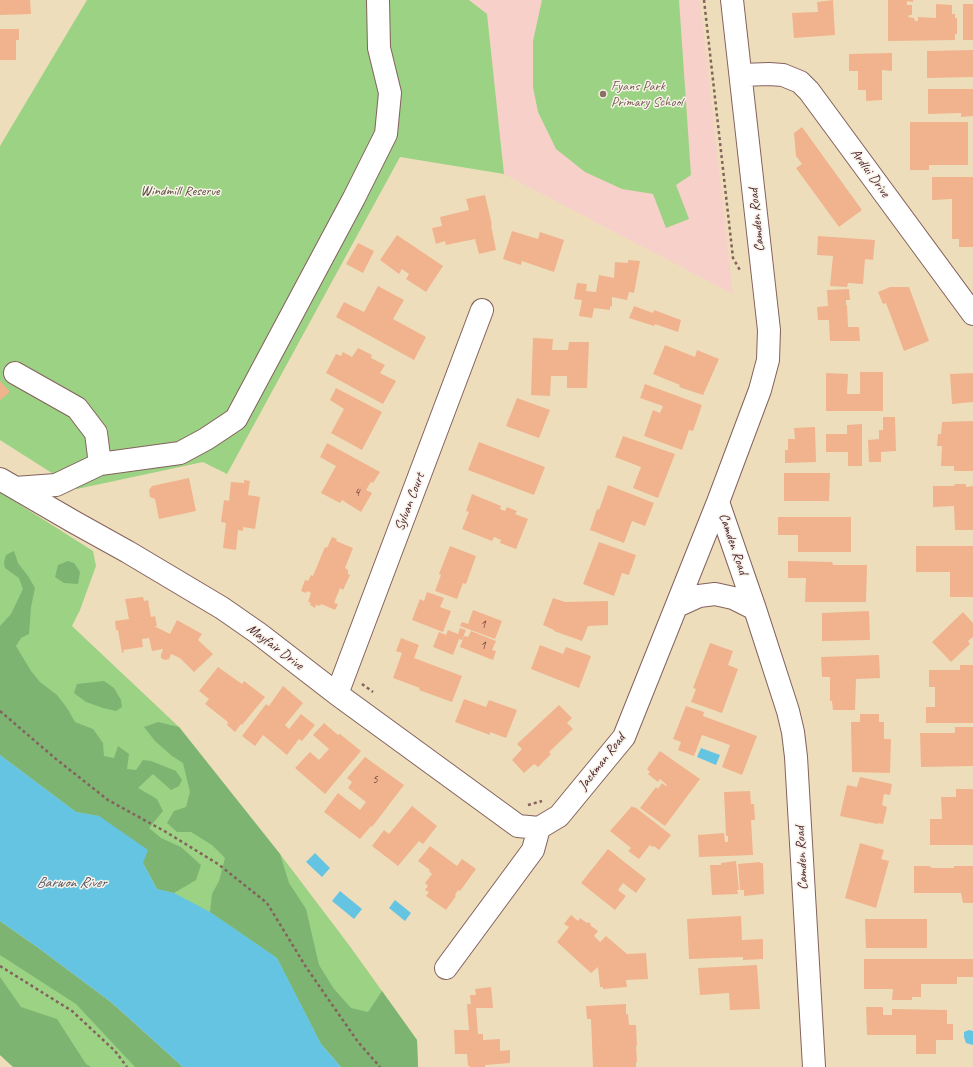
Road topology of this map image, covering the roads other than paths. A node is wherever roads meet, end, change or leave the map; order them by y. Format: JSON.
{"nodes":[{"id":1,"x":378,"y":0,"type":"edge"},
{"id":2,"x":732,"y":0,"type":"edge"},
{"id":3,"x":741,"y":75,"type":"junction"},
{"id":4,"x":482,"y":310,"type":"dead end"},
{"id":5,"x":972,"y":312,"type":"edge"},
{"id":6,"x":16,"y":373,"type":"dead end"},
{"id":7,"x":100,"y":464,"type":"junction"},
{"id":8,"x":7,"y":483,"type":"edge"},
{"id":9,"x":718,"y":502,"type":"junction"},
{"id":10,"x":677,"y":606,"type":"junction"},
{"id":11,"x":755,"y":609,"type":"junction"},
{"id":12,"x":337,"y":694,"type":"junction"},
{"id":13,"x":539,"y":828,"type":"junction"},
{"id":14,"x":446,"y":968,"type":"dead end"},
{"id":15,"x":814,"y":1067,"type":"edge"}],
"edges":[{"from":1,"to":7,"type":"street"},
{"from":2,"to":3,"type":"street","name":"Camden Road"},
{"from":3,"to":5,"type":"street","name":"Ardlui Drive"},
{"from":3,"to":9,"type":"street","name":"Camden Road"},
{"from":4,"to":12,"type":"street","name":"Sylvan Court"},
{"from":6,"to":7,"type":"street"},
{"from":7,"to":8,"type":"street"},
{"from":8,"to":12,"type":"street","name":"Mayfair Drive"},
{"from":9,"to":10,"type":"street","name":"Jackman Road"},
{"from":9,"to":11,"type":"street","name":"Camden Road"},
{"from":10,"to":11,"type":"street"},
{"from":10,"to":13,"type":"street","name":"Jackman Road"},
{"from":11,"to":15,"type":"street","name":"Camden Road"},
{"from":12,"to":13,"type":"street","name":"Mayfair Drive"},
{"from":13,"to":14,"type":"street"}]}
